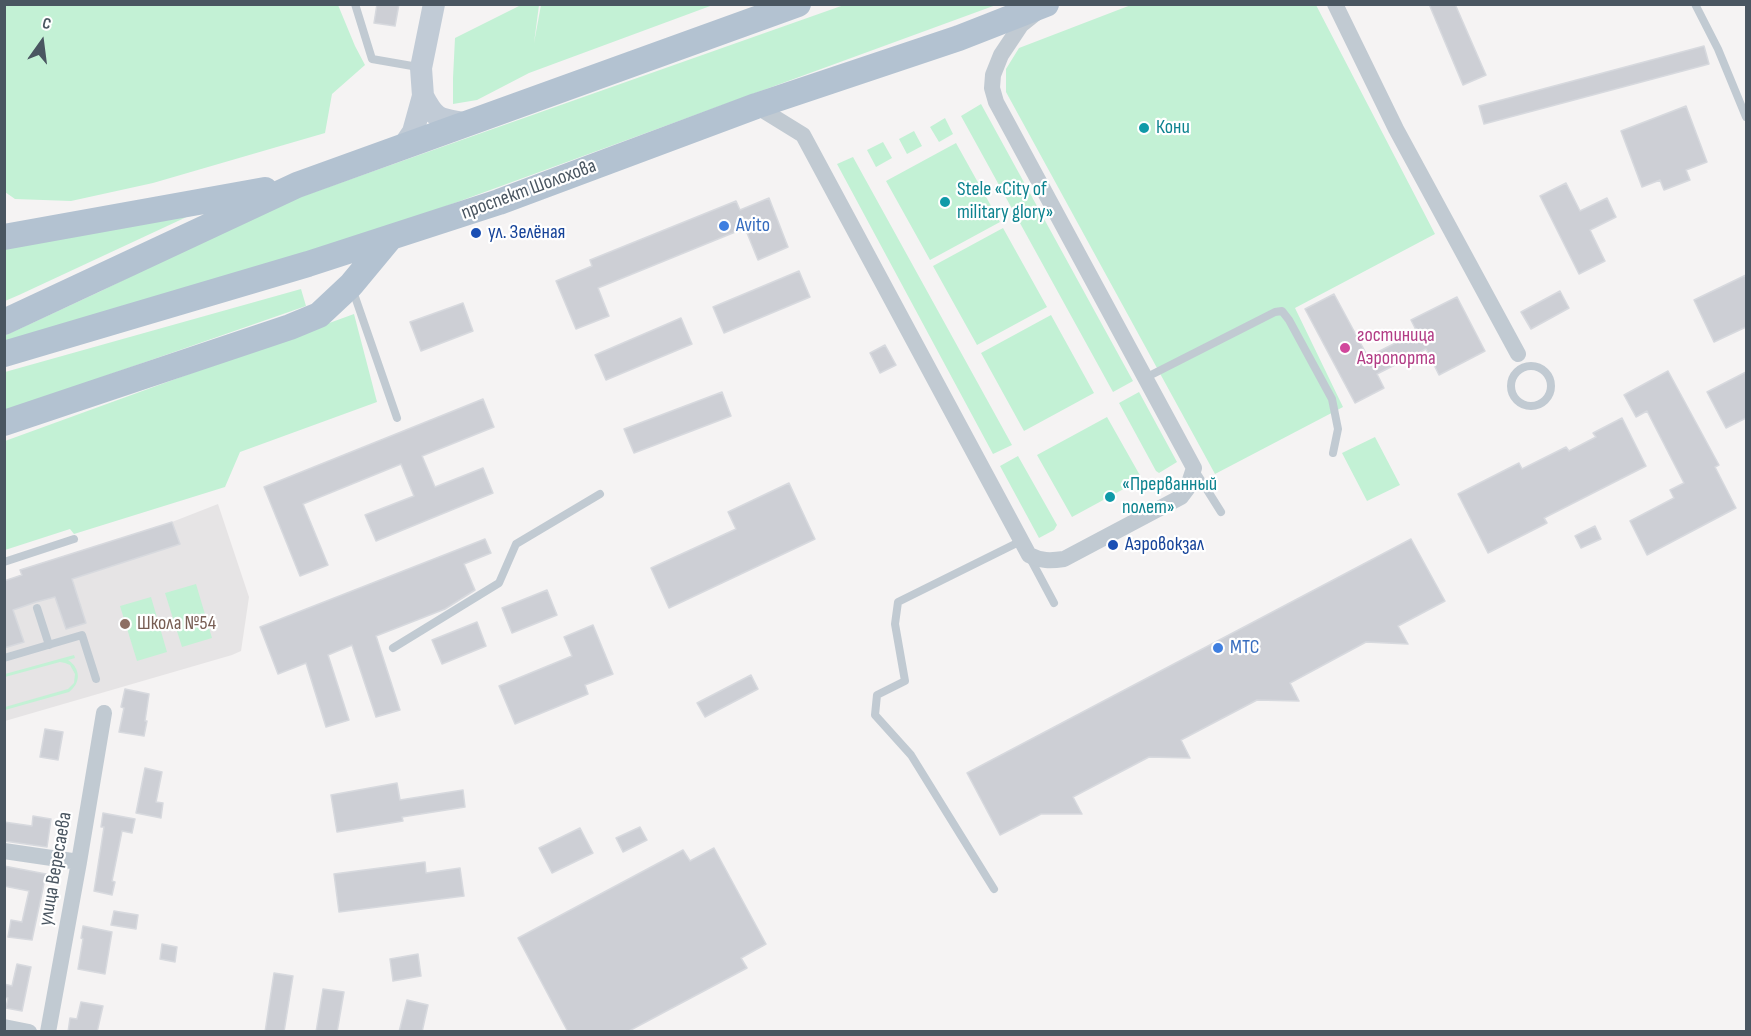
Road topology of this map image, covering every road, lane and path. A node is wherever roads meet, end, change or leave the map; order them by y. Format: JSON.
{"nodes":[{"id":1,"x":355,"y":4,"type":"edge"},
{"id":2,"x":434,"y":4,"type":"edge"},
{"id":3,"x":798,"y":4,"type":"edge"},
{"id":4,"x":1011,"y":4,"type":"edge"},
{"id":5,"x":1046,"y":4,"type":"edge"},
{"id":6,"x":1335,"y":4,"type":"edge"},
{"id":7,"x":1695,"y":4,"type":"edge"},
{"id":8,"x":990,"y":25,"type":"junction"},
{"id":9,"x":422,"y":68,"type":"junction"},
{"id":10,"x":423,"y":96,"type":"junction"},
{"id":11,"x":756,"y":106,"type":"junction"},
{"id":12,"x":1746,"y":117,"type":"edge"},
{"id":13,"x":469,"y":124,"type":"junction"},
{"id":14,"x":402,"y":148,"type":"junction"},
{"id":15,"x":297,"y":185,"type":"junction"},
{"id":16,"x":4,"y":237,"type":"edge"},
{"id":17,"x":390,"y":238,"type":"junction"},
{"id":18,"x":351,"y":285,"type":"junction"},
{"id":19,"x":4,"y":322,"type":"edge"},
{"id":20,"x":4,"y":354,"type":"edge"},
{"id":21,"x":1521,"y":361,"type":"junction"},
{"id":22,"x":1145,"y":378,"type":"junction"},
{"id":23,"x":397,"y":418,"type":"dead end"},
{"id":24,"x":4,"y":423,"type":"edge"},
{"id":25,"x":1333,"y":453,"type":"dead end"},
{"id":26,"x":1194,"y":468,"type":"junction"},
{"id":27,"x":600,"y":494,"type":"dead end"},
{"id":28,"x":1221,"y":512,"type":"dead end"},
{"id":29,"x":74,"y":539,"type":"dead end"},
{"id":30,"x":1025,"y":548,"type":"junction"},
{"id":31,"x":4,"y":562,"type":"edge"},
{"id":32,"x":1053,"y":603,"type":"dead end"},
{"id":33,"x":37,"y":608,"type":"dead end"},
{"id":34,"x":49,"y":645,"type":"junction"},
{"id":35,"x":393,"y":648,"type":"dead end"},
{"id":36,"x":4,"y":658,"type":"edge"},
{"id":37,"x":96,"y":679,"type":"dead end"},
{"id":38,"x":104,"y":713,"type":"dead end"},
{"id":39,"x":4,"y":851,"type":"edge"},
{"id":40,"x":79,"y":862,"type":"junction"},
{"id":41,"x":994,"y":889,"type":"dead end"},
{"id":42,"x":4,"y":1028,"type":"edge"},
{"id":43,"x":29,"y":1032,"type":"edge"},
{"id":44,"x":48,"y":1032,"type":"edge"}],
"edges":[{"from":1,"to":9,"type":"lane"},
{"from":2,"to":9,"type":"street"},
{"from":3,"to":13,"type":"main road"},
{"from":4,"to":8,"type":"main road"},
{"from":5,"to":8,"type":"main road","name":"проспект Шолохова"},
{"from":5,"to":22,"type":"street"},
{"from":6,"to":21,"type":"street"},
{"from":7,"to":12,"type":"lane"},
{"from":8,"to":11,"type":"main road","name":"проспект Шолохова"},
{"from":9,"to":10,"type":"street"},
{"from":10,"to":13,"type":"street"},
{"from":10,"to":14,"type":"street"},
{"from":11,"to":17,"type":"main road","name":"проспект Шолохова"},
{"from":11,"to":30,"type":"street"},
{"from":13,"to":14,"type":"main road"},
{"from":14,"to":15,"type":"main road"},
{"from":15,"to":16,"type":"main road"},
{"from":15,"to":19,"type":"main road"},
{"from":17,"to":18,"type":"main road"},
{"from":17,"to":20,"type":"main road","name":"проспект Шолохова"},
{"from":18,"to":23,"type":"lane"},
{"from":18,"to":24,"type":"main road"},
{"from":21,"to":21,"type":"lane"},
{"from":22,"to":25,"type":"lane"},
{"from":22,"to":26,"type":"street"},
{"from":26,"to":28,"type":"lane"},
{"from":26,"to":30,"type":"street"},
{"from":27,"to":35,"type":"lane"},
{"from":29,"to":31,"type":"lane"},
{"from":30,"to":32,"type":"lane"},
{"from":30,"to":41,"type":"lane"},
{"from":33,"to":34,"type":"lane"},
{"from":34,"to":36,"type":"lane"},
{"from":34,"to":37,"type":"lane"},
{"from":38,"to":40,"type":"street","name":"улица Вересаева"},
{"from":39,"to":40,"type":"street"},
{"from":40,"to":44,"type":"street","name":"улица Вересаева"},
{"from":42,"to":43,"type":"street"}]}
